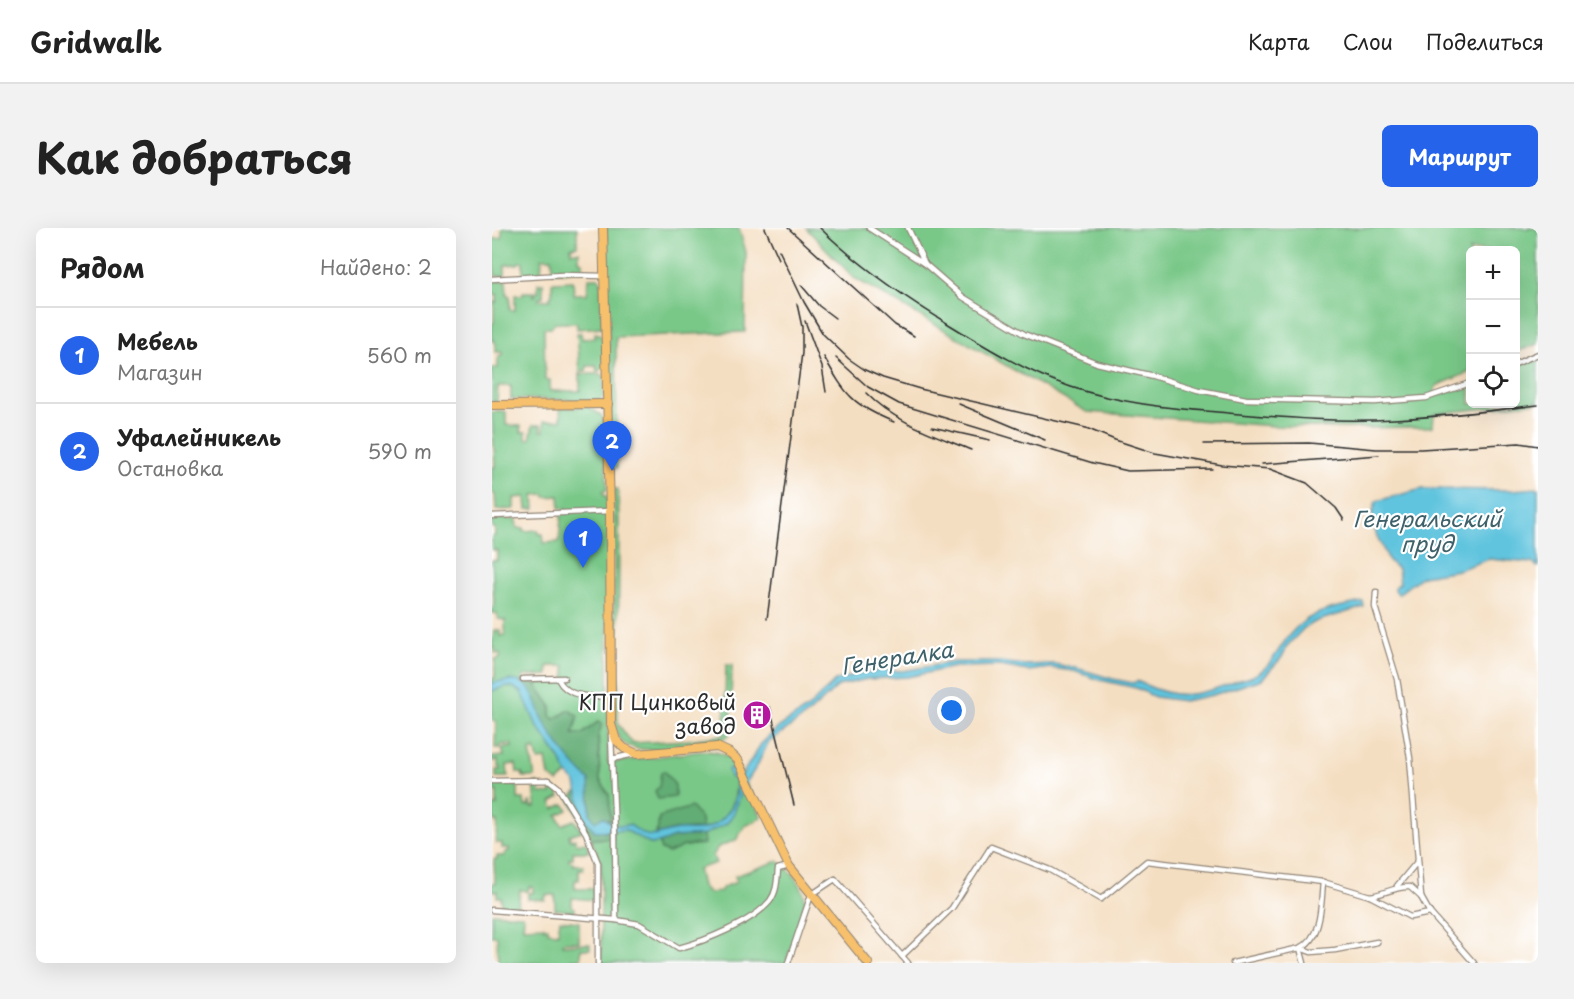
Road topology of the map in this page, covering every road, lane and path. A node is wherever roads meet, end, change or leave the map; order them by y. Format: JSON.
{"nodes":[{"id":1,"x":603,"y":228,"type":"edge"},
{"id":2,"x":869,"y":228,"type":"edge"},
{"id":3,"x":908,"y":228,"type":"edge"},
{"id":4,"x":925,"y":264,"type":"junction"},
{"id":5,"x":604,"y":276,"type":"junction"},
{"id":6,"x":492,"y":279,"type":"edge"},
{"id":7,"x":1538,"y":354,"type":"edge"},
{"id":8,"x":1520,"y":362,"type":"edge"},
{"id":9,"x":1466,"y":384,"type":"edge"},
{"id":10,"x":608,"y":404,"type":"junction"},
{"id":11,"x":492,"y":405,"type":"edge"},
{"id":12,"x":610,"y":511,"type":"junction"},
{"id":13,"x":492,"y":516,"type":"edge"},
{"id":14,"x":1376,"y":592,"type":"dead end"},
{"id":15,"x":564,"y":678,"type":"dead end"},
{"id":16,"x":558,"y":679,"type":"junction"},
{"id":17,"x":523,"y":680,"type":"dead end"},
{"id":18,"x":611,"y":696,"type":"junction"},
{"id":19,"x":611,"y":724,"type":"junction"},
{"id":20,"x":637,"y":754,"type":"junction"},
{"id":21,"x":612,"y":759,"type":"junction"},
{"id":22,"x":492,"y":781,"type":"edge"},
{"id":23,"x":1417,"y":862,"type":"junction"},
{"id":24,"x":789,"y":866,"type":"junction"},
{"id":25,"x":1323,"y":882,"type":"junction"},
{"id":26,"x":1397,"y":886,"type":"junction"},
{"id":27,"x":811,"y":895,"type":"junction"},
{"id":28,"x":1370,"y":896,"type":"junction"},
{"id":29,"x":1421,"y":897,"type":"junction"},
{"id":30,"x":492,"y":910,"type":"edge"},
{"id":31,"x":1430,"y":913,"type":"junction"},
{"id":32,"x":599,"y":919,"type":"junction"},
{"id":33,"x":616,"y":920,"type":"junction"},
{"id":34,"x":1377,"y":942,"type":"dead end"},
{"id":35,"x":1300,"y":948,"type":"junction"},
{"id":36,"x":902,"y":956,"type":"junction"},
{"id":37,"x":598,"y":963,"type":"edge"},
{"id":38,"x":788,"y":963,"type":"edge"},
{"id":39,"x":868,"y":963,"type":"edge"},
{"id":40,"x":908,"y":963,"type":"edge"},
{"id":41,"x":1233,"y":963,"type":"edge"},
{"id":42,"x":1304,"y":963,"type":"edge"},
{"id":43,"x":1474,"y":963,"type":"edge"}],
"edges":[{"from":1,"to":5,"type":"main road"},
{"from":2,"to":4,"type":"street"},
{"from":3,"to":4,"type":"street"},
{"from":4,"to":9,"type":"street"},
{"from":5,"to":6,"type":"street"},
{"from":5,"to":10,"type":"main road"},
{"from":7,"to":8,"type":"street"},
{"from":10,"to":11,"type":"main road"},
{"from":10,"to":12,"type":"main road"},
{"from":12,"to":13,"type":"street"},
{"from":12,"to":18,"type":"main road"},
{"from":14,"to":23,"type":"street"},
{"from":15,"to":16,"type":"street"},
{"from":16,"to":17,"type":"street"},
{"from":16,"to":18,"type":"street"},
{"from":18,"to":19,"type":"main road"},
{"from":19,"to":20,"type":"main road"},
{"from":19,"to":21,"type":"street"},
{"from":20,"to":21,"type":"street"},
{"from":20,"to":24,"type":"main road"},
{"from":21,"to":33,"type":"street"},
{"from":22,"to":32,"type":"street"},
{"from":23,"to":26,"type":"street"},
{"from":23,"to":29,"type":"street"},
{"from":24,"to":27,"type":"main road"},
{"from":24,"to":33,"type":"street"},
{"from":25,"to":28,"type":"street"},
{"from":25,"to":35,"type":"street"},
{"from":25,"to":36,"type":"street"},
{"from":26,"to":28,"type":"street"},
{"from":26,"to":29,"type":"street"},
{"from":27,"to":36,"type":"street"},
{"from":27,"to":38,"type":"street"},
{"from":27,"to":39,"type":"main road"},
{"from":28,"to":31,"type":"street"},
{"from":29,"to":31,"type":"street"},
{"from":30,"to":32,"type":"street"},
{"from":31,"to":43,"type":"street"},
{"from":32,"to":33,"type":"street"},
{"from":32,"to":37,"type":"street"},
{"from":34,"to":35,"type":"street"},
{"from":35,"to":41,"type":"street"},
{"from":35,"to":42,"type":"street"},
{"from":36,"to":40,"type":"street"}]}
